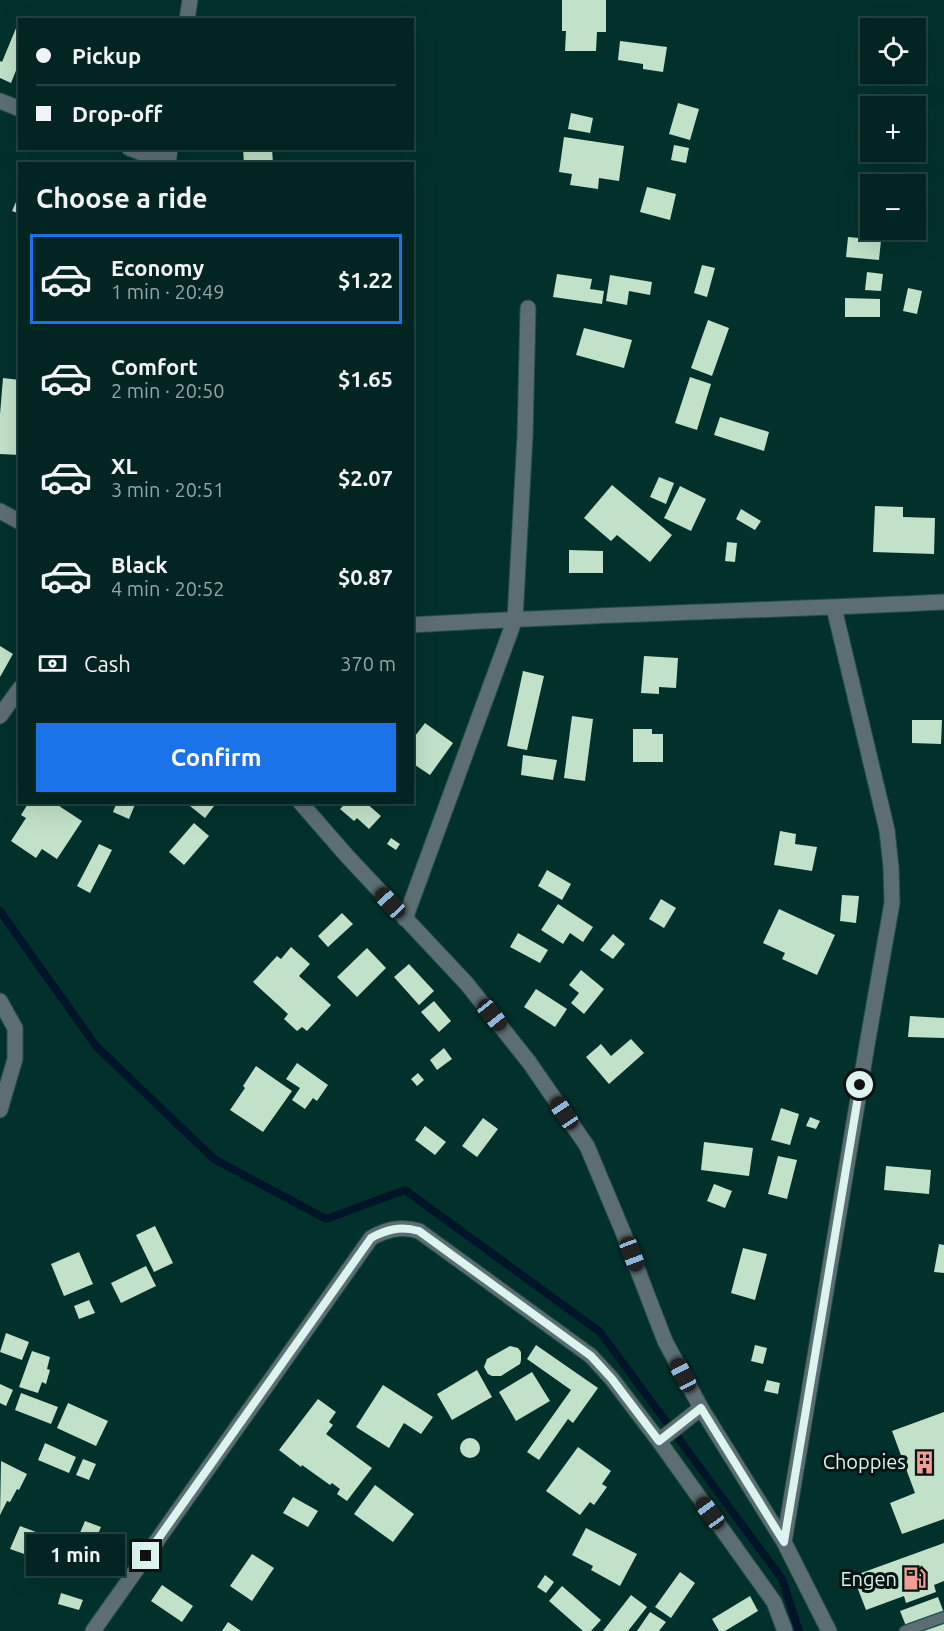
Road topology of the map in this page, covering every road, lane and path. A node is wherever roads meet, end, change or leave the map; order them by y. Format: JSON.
{"nodes":[{"id":1,"x":190,"y":0,"type":"edge"},
{"id":2,"x":187,"y":18,"type":"edge"},
{"id":3,"x":0,"y":102,"type":"edge"},
{"id":4,"x":18,"y":108,"type":"edge"},
{"id":5,"x":134,"y":150,"type":"edge"},
{"id":6,"x":165,"y":162,"type":"edge"},
{"id":7,"x":528,"y":308,"type":"dead end"},
{"id":8,"x":0,"y":511,"type":"edge"},
{"id":9,"x":18,"y":521,"type":"edge"},
{"id":10,"x":944,"y":602,"type":"edge"},
{"id":11,"x":834,"y":608,"type":"junction"},
{"id":12,"x":515,"y":619,"type":"junction"},
{"id":13,"x":414,"y":625,"type":"edge"},
{"id":14,"x":18,"y":691,"type":"edge"},
{"id":15,"x":0,"y":716,"type":"edge"},
{"id":16,"x":302,"y":804,"type":"edge"},
{"id":17,"x":405,"y":918,"type":"junction"},
{"id":18,"x":0,"y":1001,"type":"edge"},
{"id":19,"x":0,"y":1110,"type":"edge"},
{"id":20,"x":701,"y":1408,"type":"junction"},
{"id":21,"x":659,"y":1441,"type":"junction"},
{"id":22,"x":784,"y":1542,"type":"junction"},
{"id":23,"x":944,"y":1617,"type":"edge"},
{"id":24,"x":93,"y":1631,"type":"edge"},
{"id":25,"x":785,"y":1631,"type":"edge"},
{"id":26,"x":830,"y":1631,"type":"edge"},
{"id":27,"x":905,"y":1631,"type":"edge"}],
"edges":[{"from":1,"to":2,"type":"street"},
{"from":3,"to":4,"type":"street"},
{"from":5,"to":6,"type":"street"},
{"from":7,"to":12,"type":"street"},
{"from":8,"to":9,"type":"street"},
{"from":10,"to":11,"type":"street"},
{"from":11,"to":12,"type":"street"},
{"from":11,"to":22,"type":"street"},
{"from":12,"to":13,"type":"street"},
{"from":12,"to":17,"type":"street"},
{"from":14,"to":15,"type":"street"},
{"from":16,"to":17,"type":"street"},
{"from":17,"to":20,"type":"street"},
{"from":18,"to":19,"type":"street"},
{"from":20,"to":21,"type":"street"},
{"from":20,"to":22,"type":"street"},
{"from":21,"to":24,"type":"street"},
{"from":21,"to":25,"type":"street"},
{"from":22,"to":26,"type":"street"},
{"from":23,"to":27,"type":"lane"}]}
